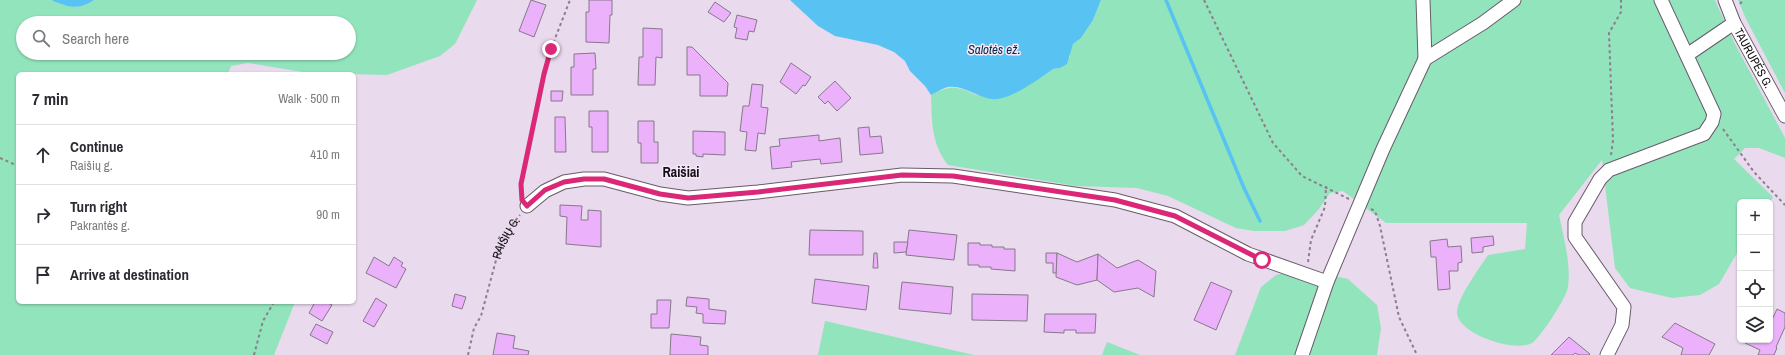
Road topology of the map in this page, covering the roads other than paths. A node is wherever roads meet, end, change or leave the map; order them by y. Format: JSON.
{"nodes":[{"id":1,"x":1423,"y":0,"type":"edge"},
{"id":2,"x":1514,"y":0,"type":"edge"},
{"id":3,"x":1660,"y":0,"type":"edge"},
{"id":4,"x":1725,"y":0,"type":"edge"},
{"id":5,"x":1734,"y":23,"type":"junction"},
{"id":6,"x":1687,"y":55,"type":"junction"},
{"id":7,"x":1425,"y":59,"type":"junction"},
{"id":8,"x":1785,"y":116,"type":"edge"},
{"id":9,"x":527,"y":206,"type":"road end"},
{"id":10,"x":1328,"y":282,"type":"junction"},
{"id":11,"x":1302,"y":355,"type":"edge"},
{"id":12,"x":1607,"y":355,"type":"edge"}],
"edges":[{"from":1,"to":7,"type":"street"},
{"from":2,"to":7,"type":"street"},
{"from":3,"to":6,"type":"street"},
{"from":4,"to":5,"type":"street","name":"TAURUPĖS G."},
{"from":5,"to":6,"type":"street"},
{"from":5,"to":8,"type":"street","name":"TAURUPĖS G."},
{"from":6,"to":12,"type":"street"},
{"from":7,"to":10,"type":"street"},
{"from":9,"to":10,"type":"street","name":"RAIŠIŲ G."},
{"from":10,"to":11,"type":"street"}]}
